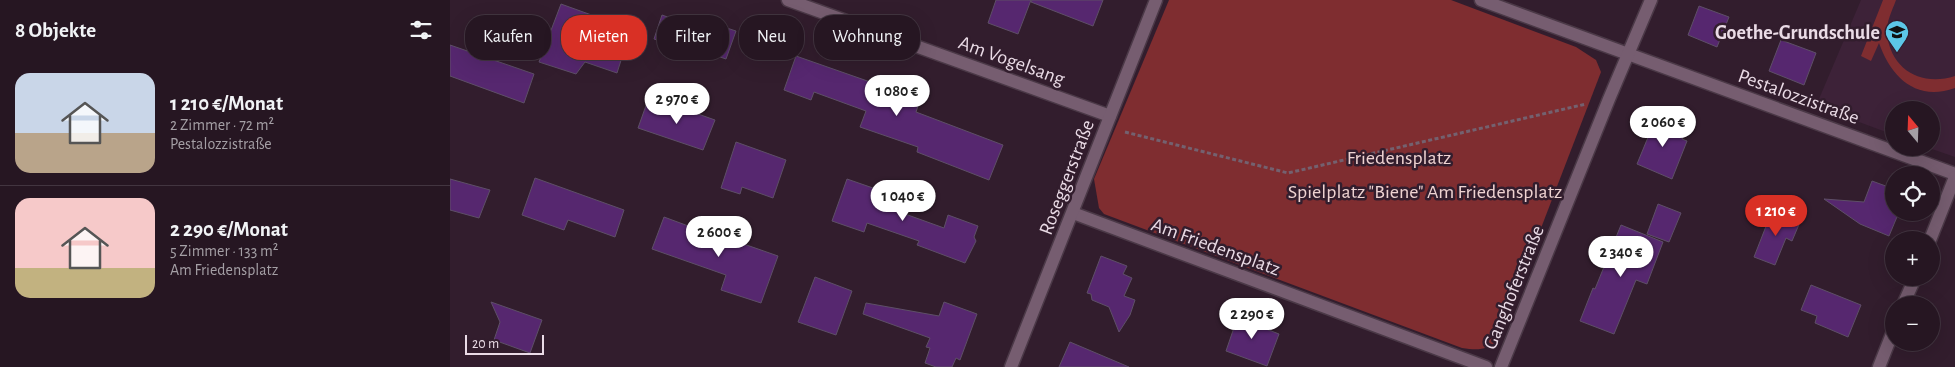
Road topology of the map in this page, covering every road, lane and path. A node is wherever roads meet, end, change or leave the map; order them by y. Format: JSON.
{"nodes":[{"id":1,"x":788,"y":0,"type":"edge"},
{"id":2,"x":1156,"y":0,"type":"edge"},
{"id":3,"x":1481,"y":0,"type":"edge"},
{"id":4,"x":1651,"y":0,"type":"edge"},
{"id":5,"x":1630,"y":54,"type":"junction"},
{"id":6,"x":1609,"y":99,"type":"junction"},
{"id":7,"x":1108,"y":121,"type":"junction"},
{"id":8,"x":1955,"y":176,"type":"edge"},
{"id":9,"x":1073,"y":213,"type":"junction"},
{"id":10,"x":1934,"y":231,"type":"edge"},
{"id":11,"x":1885,"y":351,"type":"edge"},
{"id":12,"x":1011,"y":367,"type":"edge"},
{"id":13,"x":1486,"y":367,"type":"edge"},
{"id":14,"x":1501,"y":367,"type":"edge"},
{"id":15,"x":1879,"y":367,"type":"edge"}],
"edges":[{"from":1,"to":7,"type":"street","name":"Am Vogelsang"},
{"from":2,"to":7,"type":"street","name":"Roseggerstraße"},
{"from":3,"to":5,"type":"street"},
{"from":4,"to":5,"type":"street","name":"Ganghoferstraße"},
{"from":5,"to":6,"type":"street","name":"Ganghoferstraße"},
{"from":5,"to":8,"type":"street","name":"Pestalozzistraße"},
{"from":6,"to":7,"type":"path"},
{"from":6,"to":14,"type":"street","name":"Ganghoferstraße"},
{"from":7,"to":9,"type":"street","name":"Roseggerstraße"},
{"from":8,"to":10,"type":"street"},
{"from":9,"to":12,"type":"street","name":"Roseggerstraße"},
{"from":9,"to":13,"type":"street","name":"Am Friedensplatz"},
{"from":11,"to":15,"type":"street"}]}
